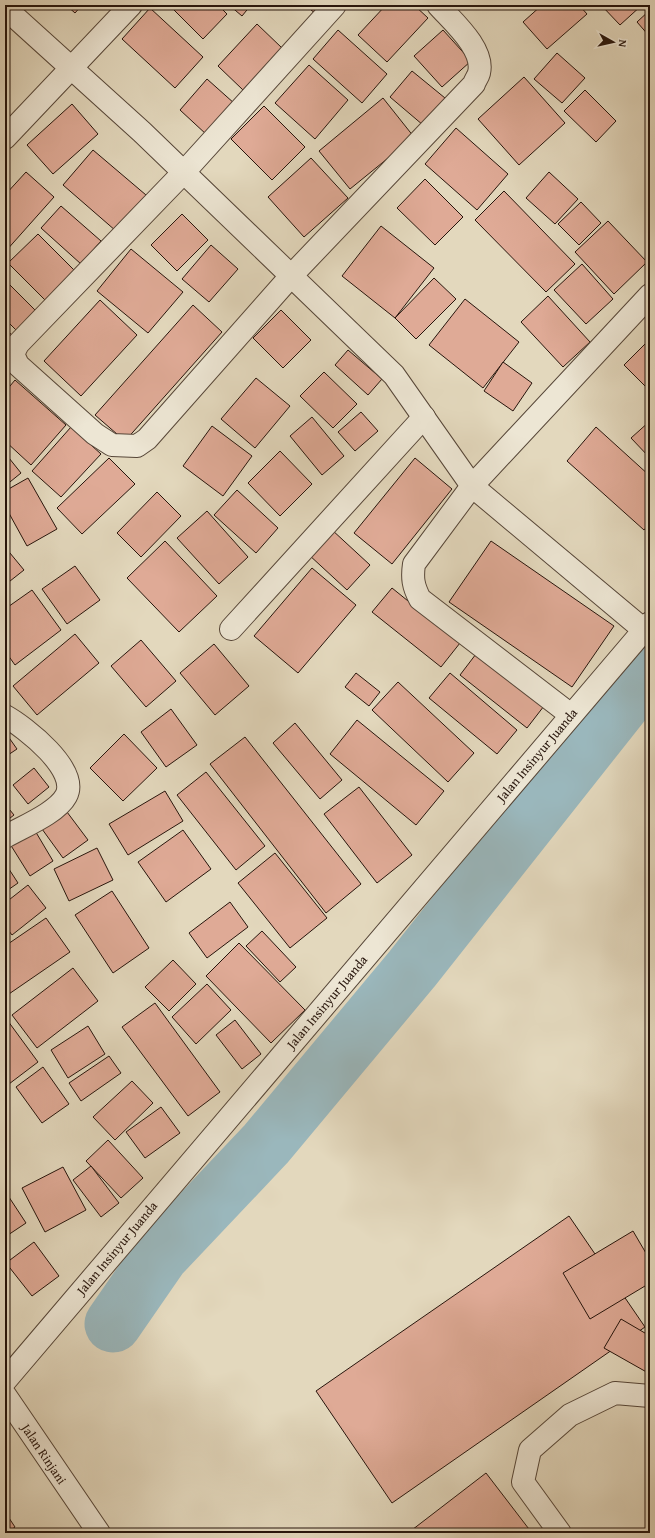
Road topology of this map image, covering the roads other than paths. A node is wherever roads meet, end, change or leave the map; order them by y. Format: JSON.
{"nodes":[{"id":1,"x":131,"y":5,"type":"edge"},
{"id":2,"x":335,"y":5,"type":"edge"},
{"id":3,"x":438,"y":5,"type":"edge"},
{"id":4,"x":5,"y":8,"type":"edge"},
{"id":5,"x":72,"y":68,"type":"junction"},
{"id":6,"x":5,"y":138,"type":"edge"},
{"id":7,"x":184,"y":172,"type":"junction"},
{"id":8,"x":291,"y":276,"type":"junction"},
{"id":9,"x":650,"y":295,"type":"edge"},
{"id":10,"x":424,"y":417,"type":"junction"},
{"id":11,"x":472,"y":486,"type":"junction"},
{"id":12,"x":647,"y":626,"type":"edge"},
{"id":13,"x":231,"y":629,"type":"dead end"},
{"id":14,"x":571,"y":715,"type":"junction"},
{"id":15,"x":5,"y":716,"type":"edge"},
{"id":16,"x":5,"y":837,"type":"edge"},
{"id":17,"x":5,"y":1381,"type":"edge"},
{"id":18,"x":5,"y":1395,"type":"edge"},
{"id":19,"x":650,"y":1396,"type":"edge"},
{"id":20,"x":85,"y":1523,"type":"edge"},
{"id":21,"x":99,"y":1533,"type":"edge"},
{"id":22,"x":560,"y":1533,"type":"edge"}],
"edges":[{"from":1,"to":5,"type":"street"},
{"from":2,"to":7,"type":"street"},
{"from":3,"to":8,"type":"street"},
{"from":4,"to":5,"type":"street"},
{"from":5,"to":6,"type":"street"},
{"from":5,"to":7,"type":"street"},
{"from":7,"to":8,"type":"street"},
{"from":7,"to":8,"type":"street"},
{"from":8,"to":10,"type":"street"},
{"from":9,"to":11,"type":"street"},
{"from":10,"to":11,"type":"street"},
{"from":10,"to":13,"type":"street"},
{"from":11,"to":12,"type":"street"},
{"from":11,"to":14,"type":"street"},
{"from":12,"to":14,"type":"street","name":"Jalan Insinyur Juanda"},
{"from":14,"to":17,"type":"street","name":"Jalan Insinyur Juanda"},
{"from":15,"to":16,"type":"street"},
{"from":18,"to":20,"type":"street","name":"Jalan Rinjani"},
{"from":19,"to":22,"type":"street"},
{"from":20,"to":21,"type":"street","name":"Jalan Rinjani"}]}
